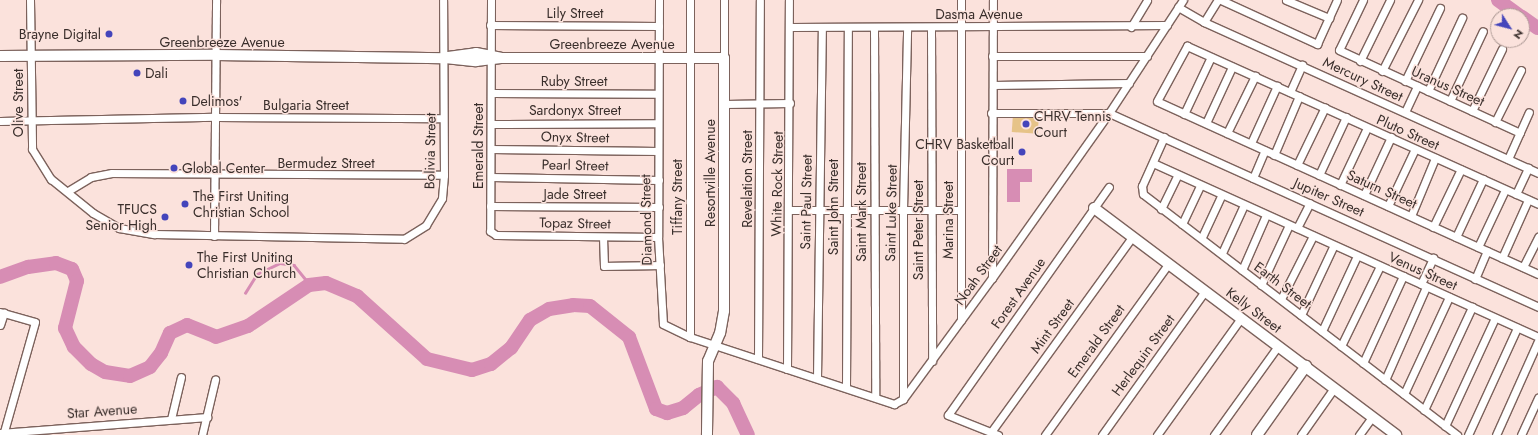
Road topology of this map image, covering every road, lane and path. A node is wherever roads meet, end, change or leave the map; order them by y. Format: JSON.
{"nodes":[{"id":1,"x":30,"y":0,"type":"edge"},
{"id":2,"x":216,"y":0,"type":"edge"},
{"id":3,"x":443,"y":0,"type":"edge"},
{"id":4,"x":491,"y":0,"type":"edge"},
{"id":5,"x":659,"y":0,"type":"edge"},
{"id":6,"x":690,"y":0,"type":"edge"},
{"id":7,"x":724,"y":0,"type":"edge"},
{"id":8,"x":760,"y":0,"type":"edge"},
{"id":9,"x":789,"y":0,"type":"edge"},
{"id":10,"x":961,"y":0,"type":"edge"},
{"id":11,"x":993,"y":0,"type":"edge"},
{"id":12,"x":1147,"y":0,"type":"edge"},
{"id":13,"x":1183,"y":0,"type":"edge"},
{"id":14,"x":1220,"y":0,"type":"edge"},
{"id":15,"x":1286,"y":0,"type":"edge"},
{"id":16,"x":1337,"y":0,"type":"edge"},
{"id":17,"x":1363,"y":0,"type":"edge"},
{"id":18,"x":1390,"y":0,"type":"edge"},
{"id":19,"x":1418,"y":0,"type":"edge"},
{"id":20,"x":1178,"y":7,"type":"junction"},
{"id":21,"x":1440,"y":8,"type":"dead end"},
{"id":22,"x":1328,"y":18,"type":"junction"},
{"id":23,"x":1462,"y":18,"type":"dead end"},
{"id":24,"x":1204,"y":22,"type":"junction"},
{"id":25,"x":962,"y":24,"type":"junction"},
{"id":26,"x":490,"y":25,"type":"junction"},
{"id":27,"x":659,"y":26,"type":"junction"},
{"id":28,"x":931,"y":26,"type":"junction"},
{"id":29,"x":1166,"y":26,"type":"junction"},
{"id":30,"x":790,"y":27,"type":"junction"},
{"id":31,"x":822,"y":27,"type":"junction"},
{"id":32,"x":848,"y":27,"type":"junction"},
{"id":33,"x":874,"y":27,"type":"junction"},
{"id":34,"x":907,"y":27,"type":"junction"},
{"id":35,"x":992,"y":27,"type":"junction"},
{"id":36,"x":1131,"y":27,"type":"junction"},
{"id":37,"x":1483,"y":31,"type":"dead end"},
{"id":38,"x":1502,"y":49,"type":"dead end"},
{"id":39,"x":216,"y":55,"type":"junction"},
{"id":40,"x":0,"y":56,"type":"edge"},
{"id":41,"x":32,"y":56,"type":"junction"},
{"id":42,"x":992,"y":56,"type":"junction"},
{"id":43,"x":1147,"y":56,"type":"junction"},
{"id":44,"x":1211,"y":57,"type":"junction"},
{"id":45,"x":444,"y":58,"type":"junction"},
{"id":46,"x":493,"y":58,"type":"junction"},
{"id":47,"x":690,"y":58,"type":"junction"},
{"id":48,"x":724,"y":58,"type":"junction"},
{"id":49,"x":658,"y":59,"type":"junction"},
{"id":50,"x":1360,"y":61,"type":"junction"},
{"id":51,"x":1302,"y":65,"type":"junction"},
{"id":52,"x":1232,"y":67,"type":"junction"},
{"id":53,"x":1521,"y":70,"type":"dead end"},
{"id":54,"x":1382,"y":71,"type":"junction"},
{"id":55,"x":1255,"y":76,"type":"junction"},
{"id":56,"x":1405,"y":81,"type":"junction"},
{"id":57,"x":1129,"y":83,"type":"junction"},
{"id":58,"x":993,"y":85,"type":"junction"},
{"id":59,"x":1277,"y":86,"type":"junction"},
{"id":60,"x":1417,"y":86,"type":"junction"},
{"id":61,"x":1428,"y":91,"type":"junction"},
{"id":62,"x":1290,"y":92,"type":"junction"},
{"id":63,"x":490,"y":93,"type":"junction"},
{"id":64,"x":657,"y":94,"type":"junction"},
{"id":65,"x":1299,"y":96,"type":"junction"},
{"id":66,"x":1158,"y":101,"type":"joint"},
{"id":67,"x":1450,"y":101,"type":"junction"},
{"id":68,"x":760,"y":103,"type":"junction"},
{"id":69,"x":790,"y":103,"type":"junction"},
{"id":70,"x":725,"y":104,"type":"junction"},
{"id":71,"x":1325,"y":108,"type":"junction"},
{"id":72,"x":1472,"y":111,"type":"junction"},
{"id":73,"x":1405,"y":112,"type":"junction"},
{"id":74,"x":1529,"y":112,"type":"dead end"},
{"id":75,"x":1109,"y":113,"type":"junction"},
{"id":76,"x":991,"y":114,"type":"junction"},
{"id":77,"x":1184,"y":114,"type":"junction"},
{"id":78,"x":1346,"y":117,"type":"junction"},
{"id":79,"x":216,"y":118,"type":"junction"},
{"id":80,"x":444,"y":118,"type":"junction"},
{"id":81,"x":0,"y":121,"type":"edge"},
{"id":82,"x":31,"y":121,"type":"junction"},
{"id":83,"x":1495,"y":122,"type":"junction"},
{"id":84,"x":658,"y":123,"type":"junction"},
{"id":85,"x":1206,"y":123,"type":"junction"},
{"id":86,"x":491,"y":124,"type":"junction"},
{"id":87,"x":1367,"y":128,"type":"junction"},
{"id":88,"x":1227,"y":133,"type":"junction"},
{"id":89,"x":1520,"y":133,"type":"junction"},
{"id":90,"x":1164,"y":137,"type":"junction"},
{"id":91,"x":1391,"y":137,"type":"junction"},
{"id":92,"x":1251,"y":143,"type":"junction"},
{"id":93,"x":491,"y":149,"type":"junction"},
{"id":94,"x":1415,"y":149,"type":"junction"},
{"id":95,"x":1265,"y":150,"type":"junction"},
{"id":96,"x":658,"y":151,"type":"junction"},
{"id":97,"x":1274,"y":155,"type":"junction"},
{"id":98,"x":1435,"y":158,"type":"junction"},
{"id":99,"x":1508,"y":159,"type":"junction"},
{"id":100,"x":1153,"y":163,"type":"junction"},
{"id":101,"x":1297,"y":165,"type":"junction"},
{"id":102,"x":1528,"y":168,"type":"junction"},
{"id":103,"x":1461,"y":169,"type":"junction"},
{"id":104,"x":1538,"y":173,"type":"edge"},
{"id":105,"x":215,"y":175,"type":"junction"},
{"id":106,"x":444,"y":175,"type":"junction"},
{"id":107,"x":1319,"y":175,"type":"junction"},
{"id":108,"x":1177,"y":176,"type":"junction"},
{"id":109,"x":491,"y":177,"type":"junction"},
{"id":110,"x":1253,"y":178,"type":"junction"},
{"id":111,"x":1483,"y":179,"type":"junction"},
{"id":112,"x":659,"y":180,"type":"junction"},
{"id":113,"x":1340,"y":185,"type":"junction"},
{"id":114,"x":1200,"y":186,"type":"junction"},
{"id":115,"x":1109,"y":187,"type":"dead end"},
{"id":116,"x":1505,"y":190,"type":"junction"},
{"id":117,"x":68,"y":191,"type":"junction"},
{"id":118,"x":1516,"y":194,"type":"junction"},
{"id":119,"x":1364,"y":195,"type":"junction"},
{"id":120,"x":1221,"y":196,"type":"junction"},
{"id":121,"x":1528,"y":200,"type":"junction"},
{"id":122,"x":1310,"y":203,"type":"junction"},
{"id":123,"x":1538,"y":204,"type":"edge"},
{"id":124,"x":1244,"y":205,"type":"junction"},
{"id":125,"x":490,"y":206,"type":"junction"},
{"id":126,"x":1388,"y":206,"type":"junction"},
{"id":127,"x":659,"y":207,"type":"junction"},
{"id":128,"x":1094,"y":208,"type":"junction"},
{"id":129,"x":1161,"y":209,"type":"junction"},
{"id":130,"x":790,"y":210,"type":"junction"},
{"id":131,"x":818,"y":210,"type":"junction"},
{"id":132,"x":846,"y":210,"type":"junction"},
{"id":133,"x":874,"y":210,"type":"junction"},
{"id":134,"x":903,"y":210,"type":"junction"},
{"id":135,"x":931,"y":210,"type":"junction"},
{"id":136,"x":962,"y":210,"type":"junction"},
{"id":137,"x":1266,"y":214,"type":"junction"},
{"id":138,"x":1411,"y":216,"type":"junction"},
{"id":139,"x":1182,"y":224,"type":"junction"},
{"id":140,"x":1288,"y":225,"type":"junction"},
{"id":141,"x":1434,"y":227,"type":"junction"},
{"id":142,"x":1298,"y":228,"type":"junction"},
{"id":143,"x":492,"y":234,"type":"joint"},
{"id":144,"x":214,"y":236,"type":"junction"},
{"id":145,"x":1134,"y":236,"type":"junction"},
{"id":146,"x":1313,"y":236,"type":"junction"},
{"id":147,"x":603,"y":237,"type":"junction"},
{"id":148,"x":658,"y":237,"type":"junction"},
{"id":149,"x":1202,"y":237,"type":"junction"},
{"id":150,"x":1456,"y":237,"type":"junction"},
{"id":151,"x":1538,"y":237,"type":"edge"},
{"id":152,"x":1334,"y":245,"type":"junction"},
{"id":153,"x":1478,"y":247,"type":"junction"},
{"id":154,"x":1488,"y":251,"type":"junction"},
{"id":155,"x":1222,"y":252,"type":"junction"},
{"id":156,"x":1357,"y":256,"type":"junction"},
{"id":157,"x":1434,"y":258,"type":"junction"},
{"id":158,"x":1502,"y":258,"type":"junction"},
{"id":159,"x":1168,"y":263,"type":"junction"},
{"id":160,"x":660,"y":265,"type":"junction"},
{"id":161,"x":1380,"y":266,"type":"junction"},
{"id":162,"x":1523,"y":267,"type":"junction"},
{"id":163,"x":1242,"y":270,"type":"junction"},
{"id":164,"x":1538,"y":274,"type":"edge"},
{"id":165,"x":1403,"y":276,"type":"junction"},
{"id":166,"x":992,"y":278,"type":"junction"},
{"id":167,"x":1475,"y":279,"type":"junction"},
{"id":168,"x":1261,"y":285,"type":"junction"},
{"id":169,"x":1424,"y":286,"type":"junction"},
{"id":170,"x":1206,"y":290,"type":"junction"},
{"id":171,"x":1449,"y":297,"type":"junction"},
{"id":172,"x":1281,"y":299,"type":"junction"},
{"id":173,"x":1472,"y":307,"type":"junction"},
{"id":174,"x":1538,"y":307,"type":"edge"},
{"id":175,"x":2,"y":313,"type":"edge"},
{"id":176,"x":1301,"y":315,"type":"junction"},
{"id":177,"x":1241,"y":318,"type":"junction"},
{"id":178,"x":1495,"y":318,"type":"junction"},
{"id":179,"x":961,"y":320,"type":"junction"},
{"id":180,"x":0,"y":325,"type":"edge"},
{"id":181,"x":1517,"y":328,"type":"junction"},
{"id":182,"x":1322,"y":331,"type":"junction"},
{"id":183,"x":690,"y":337,"type":"junction"},
{"id":184,"x":1538,"y":337,"type":"edge"},
{"id":185,"x":1538,"y":341,"type":"edge"},
{"id":186,"x":716,"y":345,"type":"junction"},
{"id":187,"x":1278,"y":346,"type":"junction"},
{"id":188,"x":1341,"y":346,"type":"junction"},
{"id":189,"x":758,"y":359,"type":"junction"},
{"id":190,"x":932,"y":361,"type":"junction"},
{"id":191,"x":1363,"y":363,"type":"junction"},
{"id":192,"x":1306,"y":366,"type":"junction"},
{"id":193,"x":787,"y":369,"type":"junction"},
{"id":194,"x":181,"y":377,"type":"dead end"},
{"id":195,"x":817,"y":378,"type":"junction"},
{"id":196,"x":215,"y":380,"type":"dead end"},
{"id":197,"x":1385,"y":380,"type":"junction"},
{"id":198,"x":846,"y":387,"type":"junction"},
{"id":199,"x":1334,"y":388,"type":"junction"},
{"id":200,"x":1404,"y":394,"type":"junction"},
{"id":201,"x":875,"y":397,"type":"junction"},
{"id":202,"x":1538,"y":398,"type":"edge"},
{"id":203,"x":903,"y":399,"type":"junction"},
{"id":204,"x":1424,"y":410,"type":"junction"},
{"id":205,"x":207,"y":417,"type":"junction"},
{"id":206,"x":1372,"y":417,"type":"junction"},
{"id":207,"x":171,"y":419,"type":"junction"},
{"id":208,"x":1445,"y":426,"type":"junction"},
{"id":209,"x":708,"y":430,"type":"edge"},
{"id":210,"x":2,"y":434,"type":"edge"},
{"id":211,"x":995,"y":434,"type":"edge"},
{"id":212,"x":202,"y":435,"type":"edge"},
{"id":213,"x":1045,"y":435,"type":"edge"},
{"id":214,"x":1102,"y":435,"type":"edge"},
{"id":215,"x":1157,"y":435,"type":"edge"},
{"id":216,"x":1214,"y":435,"type":"edge"},
{"id":217,"x":1257,"y":435,"type":"edge"},
{"id":218,"x":1301,"y":435,"type":"edge"},
{"id":219,"x":1359,"y":435,"type":"edge"},
{"id":220,"x":1396,"y":435,"type":"edge"},
{"id":221,"x":1457,"y":435,"type":"edge"},
{"id":222,"x":1468,"y":435,"type":"edge"},
{"id":223,"x":1496,"y":435,"type":"edge"},
{"id":224,"x":1521,"y":435,"type":"edge"}],
"edges":[{"from":1,"to":41,"type":"street","name":"Olive Street"},
{"from":2,"to":39,"type":"street"},
{"from":3,"to":45,"type":"street","name":"Bolivia Street"},
{"from":4,"to":26,"type":"street","name":"Emerald Street"},
{"from":5,"to":27,"type":"street","name":"Diamond Street"},
{"from":6,"to":47,"type":"street","name":"Tiffany Street"},
{"from":7,"to":48,"type":"street","name":"Resortville Avenue"},
{"from":8,"to":68,"type":"street","name":"Revelation Street"},
{"from":9,"to":30,"type":"street","name":"White Rock Street"},
{"from":10,"to":25,"type":"street","name":"Marina Street"},
{"from":11,"to":35,"type":"street"},
{"from":12,"to":36,"type":"street"},
{"from":13,"to":20,"type":"street","name":"Noah Street"},
{"from":14,"to":22,"type":"street"},
{"from":14,"to":24,"type":"street"},
{"from":15,"to":22,"type":"street"},
{"from":16,"to":22,"type":"street"},
{"from":17,"to":50,"type":"street","name":"Uranus Street"},
{"from":18,"to":50,"type":"street"},
{"from":19,"to":54,"type":"street"},
{"from":20,"to":24,"type":"street","name":"Mercury Street"},
{"from":20,"to":29,"type":"street","name":"Noah Street"},
{"from":21,"to":56,"type":"street"},
{"from":23,"to":61,"type":"street"},
{"from":24,"to":51,"type":"street","name":"Mercury Street"},
{"from":25,"to":28,"type":"street","name":"Dasma Avenue"},
{"from":25,"to":35,"type":"street","name":"Dasma Avenue"},
{"from":25,"to":136,"type":"street","name":"Marina Street"},
{"from":26,"to":27,"type":"street","name":"Lily Street"},
{"from":26,"to":46,"type":"street","name":"Emerald Street"},
{"from":27,"to":49,"type":"street","name":"Diamond Street"},
{"from":28,"to":34,"type":"street","name":"Dasma Avenue"},
{"from":28,"to":135,"type":"street","name":"Saint Peter Street"},
{"from":29,"to":36,"type":"street","name":"Dasma Avenue"},
{"from":29,"to":43,"type":"street","name":"Noah Street"},
{"from":30,"to":31,"type":"street","name":"Dasma Avenue"},
{"from":30,"to":69,"type":"street","name":"White Rock Street"},
{"from":31,"to":32,"type":"street","name":"Dasma Avenue"},
{"from":31,"to":131,"type":"street","name":"Saint Paul Street"},
{"from":32,"to":33,"type":"street","name":"Dasma Avenue"},
{"from":32,"to":132,"type":"street","name":"Saint John Street"},
{"from":33,"to":34,"type":"street","name":"Dasma Avenue"},
{"from":33,"to":133,"type":"street","name":"Saint Mark Street"},
{"from":34,"to":134,"type":"street","name":"Saint Luke Street"},
{"from":35,"to":36,"type":"street","name":"Dasma Avenue"},
{"from":35,"to":42,"type":"street"},
{"from":37,"to":67,"type":"street"},
{"from":38,"to":72,"type":"street"},
{"from":39,"to":41,"type":"street","name":"Greenbreeze Avenue"},
{"from":39,"to":45,"type":"street","name":"Greenbreeze Avenue"},
{"from":39,"to":79,"type":"street"},
{"from":40,"to":41,"type":"street","name":"Greenbreeze Avenue"},
{"from":41,"to":82,"type":"street","name":"Olive Street"},
{"from":42,"to":43,"type":"street"},
{"from":42,"to":58,"type":"street"},
{"from":43,"to":57,"type":"street","name":"Noah Street"},
{"from":44,"to":52,"type":"street","name":"Pluto Street"},
{"from":44,"to":66,"type":"street","name":"Pluto Street"},
{"from":44,"to":77,"type":"street"},
{"from":45,"to":46,"type":"street","name":"Greenbreeze Avenue"},
{"from":45,"to":80,"type":"street","name":"Bolivia Street"},
{"from":46,"to":49,"type":"street","name":"Greenbreeze Avenue"},
{"from":46,"to":63,"type":"street","name":"Emerald Street"},
{"from":47,"to":48,"type":"street","name":"Greenbreeze Avenue"},
{"from":47,"to":49,"type":"street","name":"Greenbreeze Avenue"},
{"from":47,"to":183,"type":"street","name":"Tiffany Street"},
{"from":48,"to":70,"type":"street","name":"Resortville Avenue"},
{"from":49,"to":64,"type":"street","name":"Diamond Street"},
{"from":50,"to":54,"type":"street","name":"Uranus Street"},
{"from":51,"to":62,"type":"street"},
{"from":51,"to":73,"type":"street","name":"Mercury Street"},
{"from":52,"to":55,"type":"street","name":"Pluto Street"},
{"from":52,"to":85,"type":"street"},
{"from":53,"to":83,"type":"street"},
{"from":54,"to":56,"type":"street","name":"Uranus Street"},
{"from":55,"to":59,"type":"street","name":"Pluto Street"},
{"from":55,"to":88,"type":"street"},
{"from":56,"to":60,"type":"street","name":"Uranus Street"},
{"from":57,"to":58,"type":"street"},
{"from":57,"to":75,"type":"street","name":"Noah Street"},
{"from":58,"to":76,"type":"street"},
{"from":59,"to":62,"type":"street","name":"Pluto Street"},
{"from":59,"to":92,"type":"street"},
{"from":60,"to":61,"type":"street","name":"Uranus Street"},
{"from":60,"to":73,"type":"street"},
{"from":61,"to":67,"type":"street","name":"Uranus Street"},
{"from":62,"to":65,"type":"street","name":"Pluto Street"},
{"from":63,"to":64,"type":"street","name":"Ruby Street"},
{"from":63,"to":86,"type":"street","name":"Emerald Street"},
{"from":64,"to":84,"type":"street","name":"Diamond Street"},
{"from":65,"to":71,"type":"street","name":"Pluto Street"},
{"from":65,"to":97,"type":"street"},
{"from":66,"to":77,"type":"street","name":"Saturn Street"},
{"from":67,"to":72,"type":"street","name":"Uranus Street"},
{"from":68,"to":69,"type":"street"},
{"from":68,"to":70,"type":"street"},
{"from":68,"to":189,"type":"street","name":"Revelation Street"},
{"from":69,"to":130,"type":"street","name":"White Rock Street"},
{"from":70,"to":186,"type":"street","name":"Resortville Avenue"},
{"from":71,"to":78,"type":"street","name":"Pluto Street"},
{"from":71,"to":101,"type":"street"},
{"from":72,"to":83,"type":"street","name":"Uranus Street"},
{"from":73,"to":99,"type":"street","name":"Mercury Street"},
{"from":74,"to":89,"type":"street"},
{"from":75,"to":76,"type":"street"},
{"from":75,"to":90,"type":"street","name":"Jupiter Street"},
{"from":75,"to":166,"type":"street","name":"Noah Street"},
{"from":76,"to":166,"type":"street"},
{"from":77,"to":85,"type":"street","name":"Saturn Street"},
{"from":78,"to":87,"type":"street","name":"Pluto Street"},
{"from":78,"to":107,"type":"street"},
{"from":79,"to":80,"type":"street","name":"Bulgaria Street"},
{"from":79,"to":82,"type":"street","name":"Bulgaria Street"},
{"from":79,"to":105,"type":"street"},
{"from":80,"to":106,"type":"street","name":"Bolivia Street"},
{"from":81,"to":82,"type":"street","name":"Bulgaria Street"},
{"from":82,"to":117,"type":"street","name":"Olive Street"},
{"from":83,"to":89,"type":"street","name":"Uranus Street"},
{"from":84,"to":86,"type":"street","name":"Sardonyx Street"},
{"from":84,"to":96,"type":"street","name":"Diamond Street"},
{"from":85,"to":88,"type":"street","name":"Saturn Street"},
{"from":86,"to":93,"type":"street","name":"Emerald Street"},
{"from":87,"to":91,"type":"street","name":"Pluto Street"},
{"from":87,"to":113,"type":"street"},
{"from":88,"to":92,"type":"street","name":"Saturn Street"},
{"from":89,"to":99,"type":"street"},
{"from":90,"to":100,"type":"street","name":"Earth Street"},
{"from":90,"to":110,"type":"street","name":"Jupiter Street"},
{"from":91,"to":94,"type":"street","name":"Pluto Street"},
{"from":91,"to":119,"type":"street"},
{"from":92,"to":95,"type":"street","name":"Saturn Street"},
{"from":93,"to":96,"type":"street","name":"Onyx Street"},
{"from":93,"to":109,"type":"street","name":"Emerald Street"},
{"from":94,"to":98,"type":"street","name":"Pluto Street"},
{"from":94,"to":126,"type":"street"},
{"from":95,"to":97,"type":"street","name":"Saturn Street"},
{"from":95,"to":110,"type":"street"},
{"from":96,"to":112,"type":"street","name":"Diamond Street"},
{"from":97,"to":101,"type":"street","name":"Saturn Street"},
{"from":98,"to":103,"type":"street","name":"Pluto Street"},
{"from":98,"to":138,"type":"street"},
{"from":99,"to":102,"type":"street","name":"Mercury Street"},
{"from":100,"to":108,"type":"street","name":"Venus Street"},
{"from":100,"to":129,"type":"street","name":"Earth Street"},
{"from":101,"to":107,"type":"street","name":"Saturn Street"},
{"from":102,"to":104,"type":"street","name":"Mercury Street"},
{"from":102,"to":118,"type":"street"},
{"from":103,"to":111,"type":"street","name":"Pluto Street"},
{"from":103,"to":141,"type":"street"},
{"from":105,"to":106,"type":"street","name":"Bermudez Street"},
{"from":105,"to":117,"type":"street","name":"Bermudez Street"},
{"from":105,"to":144,"type":"street"},
{"from":106,"to":144,"type":"street","name":"Bolivia Street"},
{"from":107,"to":113,"type":"street","name":"Saturn Street"},
{"from":108,"to":114,"type":"street","name":"Venus Street"},
{"from":108,"to":129,"type":"street"},
{"from":109,"to":112,"type":"street","name":"Pearl Street"},
{"from":109,"to":125,"type":"street","name":"Emerald Street"},
{"from":110,"to":122,"type":"street","name":"Jupiter Street"},
{"from":111,"to":116,"type":"street","name":"Pluto Street"},
{"from":111,"to":150,"type":"street"},
{"from":112,"to":127,"type":"street","name":"Diamond Street"},
{"from":113,"to":119,"type":"street","name":"Saturn Street"},
{"from":114,"to":120,"type":"street","name":"Venus Street"},
{"from":114,"to":139,"type":"street"},
{"from":115,"to":128,"type":"street","name":"Forest Avenue"},
{"from":116,"to":118,"type":"street","name":"Pluto Street"},
{"from":116,"to":153,"type":"street"},
{"from":117,"to":144,"type":"street","name":"Olive Street"},
{"from":118,"to":121,"type":"street","name":"Pluto Street"},
{"from":119,"to":126,"type":"street","name":"Saturn Street"},
{"from":120,"to":124,"type":"street","name":"Venus Street"},
{"from":120,"to":149,"type":"street"},
{"from":121,"to":123,"type":"street","name":"Pluto Street"},
{"from":121,"to":158,"type":"street"},
{"from":122,"to":142,"type":"street"},
{"from":122,"to":157,"type":"street","name":"Jupiter Street"},
{"from":124,"to":137,"type":"street","name":"Venus Street"},
{"from":124,"to":155,"type":"street"},
{"from":125,"to":127,"type":"street","name":"Jade Street"},
{"from":125,"to":143,"type":"street","name":"Emerald Street"},
{"from":126,"to":138,"type":"street","name":"Saturn Street"},
{"from":127,"to":148,"type":"street","name":"Diamond Street"},
{"from":128,"to":145,"type":"street","name":"Kelly Street"},
{"from":128,"to":211,"type":"street","name":"Forest Avenue"},
{"from":129,"to":139,"type":"street","name":"Earth Street"},
{"from":130,"to":131,"type":"street"},
{"from":130,"to":193,"type":"street","name":"White Rock Street"},
{"from":131,"to":132,"type":"street"},
{"from":131,"to":195,"type":"street","name":"Saint Paul Street"},
{"from":132,"to":133,"type":"street"},
{"from":132,"to":198,"type":"street","name":"Saint John Street"},
{"from":133,"to":134,"type":"street"},
{"from":133,"to":201,"type":"street","name":"Saint Mark Street"},
{"from":134,"to":135,"type":"street"},
{"from":134,"to":203,"type":"street","name":"Saint Luke Street"},
{"from":135,"to":136,"type":"street"},
{"from":135,"to":190,"type":"street","name":"Saint Peter Street"},
{"from":136,"to":179,"type":"street","name":"Marina Street"},
{"from":137,"to":140,"type":"street","name":"Venus Street"},
{"from":137,"to":163,"type":"street"},
{"from":138,"to":141,"type":"street","name":"Saturn Street"},
{"from":139,"to":149,"type":"street","name":"Earth Street"},
{"from":140,"to":142,"type":"street","name":"Venus Street"},
{"from":140,"to":168,"type":"street"},
{"from":141,"to":150,"type":"street","name":"Saturn Street"},
{"from":142,"to":146,"type":"street","name":"Venus Street"},
{"from":143,"to":147,"type":"street","name":"Topaz Street"},
{"from":145,"to":159,"type":"street","name":"Kelly Street"},
{"from":145,"to":211,"type":"street","name":"Mint Street"},
{"from":146,"to":152,"type":"street","name":"Venus Street"},
{"from":146,"to":172,"type":"street"},
{"from":147,"to":148,"type":"street","name":"Topaz Street"},
{"from":147,"to":160,"type":"street"},
{"from":148,"to":160,"type":"street","name":"Diamond Street"},
{"from":149,"to":155,"type":"street","name":"Earth Street"},
{"from":150,"to":153,"type":"street","name":"Saturn Street"},
{"from":151,"to":162,"type":"street"},
{"from":152,"to":156,"type":"street","name":"Venus Street"},
{"from":152,"to":176,"type":"street"},
{"from":153,"to":154,"type":"street","name":"Saturn Street"},
{"from":154,"to":158,"type":"street","name":"Saturn Street"},
{"from":154,"to":167,"type":"street"},
{"from":155,"to":163,"type":"street","name":"Earth Street"},
{"from":156,"to":161,"type":"street","name":"Venus Street"},
{"from":156,"to":182,"type":"street"},
{"from":157,"to":167,"type":"street","name":"Jupiter Street"},
{"from":157,"to":169,"type":"street"},
{"from":158,"to":162,"type":"street","name":"Saturn Street"},
{"from":159,"to":170,"type":"street","name":"Kelly Street"},
{"from":159,"to":213,"type":"street","name":"Emerald Street"},
{"from":160,"to":183,"type":"street","name":"Diamond Street"},
{"from":161,"to":165,"type":"street","name":"Venus Street"},
{"from":161,"to":188,"type":"street"},
{"from":162,"to":164,"type":"street","name":"Saturn Street"},
{"from":163,"to":168,"type":"street","name":"Earth Street"},
{"from":165,"to":169,"type":"street","name":"Venus Street"},
{"from":165,"to":191,"type":"street"},
{"from":166,"to":179,"type":"street","name":"Noah Street"},
{"from":167,"to":174,"type":"street","name":"Jupiter Street"},
{"from":168,"to":172,"type":"street","name":"Earth Street"},
{"from":169,"to":171,"type":"street","name":"Venus Street"},
{"from":169,"to":197,"type":"street"},
{"from":170,"to":177,"type":"street","name":"Kelly Street"},
{"from":170,"to":214,"type":"street","name":"Herlequin Street"},
{"from":171,"to":173,"type":"street","name":"Venus Street"},
{"from":171,"to":200,"type":"street"},
{"from":172,"to":176,"type":"street","name":"Earth Street"},
{"from":173,"to":178,"type":"street","name":"Venus Street"},
{"from":173,"to":204,"type":"street"},
{"from":175,"to":180,"type":"street"},
{"from":175,"to":210,"type":"street"},
{"from":176,"to":182,"type":"street","name":"Earth Street"},
{"from":177,"to":187,"type":"street","name":"Kelly Street"},
{"from":177,"to":215,"type":"street"},
{"from":178,"to":181,"type":"street","name":"Venus Street"},
{"from":178,"to":208,"type":"street"},
{"from":179,"to":190,"type":"street","name":"Noah Street"},
{"from":181,"to":184,"type":"street","name":"Venus Street"},
{"from":181,"to":222,"type":"street"},
{"from":182,"to":188,"type":"street","name":"Earth Street"},
{"from":183,"to":186,"type":"street","name":"Diamond Street"},
{"from":185,"to":223,"type":"street"},
{"from":186,"to":189,"type":"street"},
{"from":186,"to":209,"type":"street","name":"Resortville Avenue"},
{"from":187,"to":192,"type":"street","name":"Kelly Street"},
{"from":187,"to":216,"type":"street"},
{"from":188,"to":191,"type":"street","name":"Earth Street"},
{"from":189,"to":193,"type":"street"},
{"from":190,"to":203,"type":"street","name":"Noah Street"},
{"from":191,"to":197,"type":"street","name":"Earth Street"},
{"from":192,"to":199,"type":"street","name":"Kelly Street"},
{"from":192,"to":217,"type":"street"},
{"from":193,"to":195,"type":"street"},
{"from":194,"to":207,"type":"street"},
{"from":195,"to":198,"type":"street"},
{"from":196,"to":205,"type":"street"},
{"from":197,"to":200,"type":"street","name":"Earth Street"},
{"from":198,"to":201,"type":"street"},
{"from":199,"to":206,"type":"street","name":"Kelly Street"},
{"from":199,"to":218,"type":"street"},
{"from":200,"to":204,"type":"street","name":"Earth Street"},
{"from":201,"to":203,"type":"street"},
{"from":202,"to":224,"type":"street"},
{"from":204,"to":208,"type":"street","name":"Earth Street"},
{"from":205,"to":207,"type":"street","name":"Star Avenue"},
{"from":205,"to":212,"type":"street"},
{"from":206,"to":219,"type":"street"},
{"from":206,"to":220,"type":"street","name":"Kelly Street"},
{"from":207,"to":210,"type":"street","name":"Star Avenue"},
{"from":208,"to":221,"type":"street","name":"Earth Street"}]}
